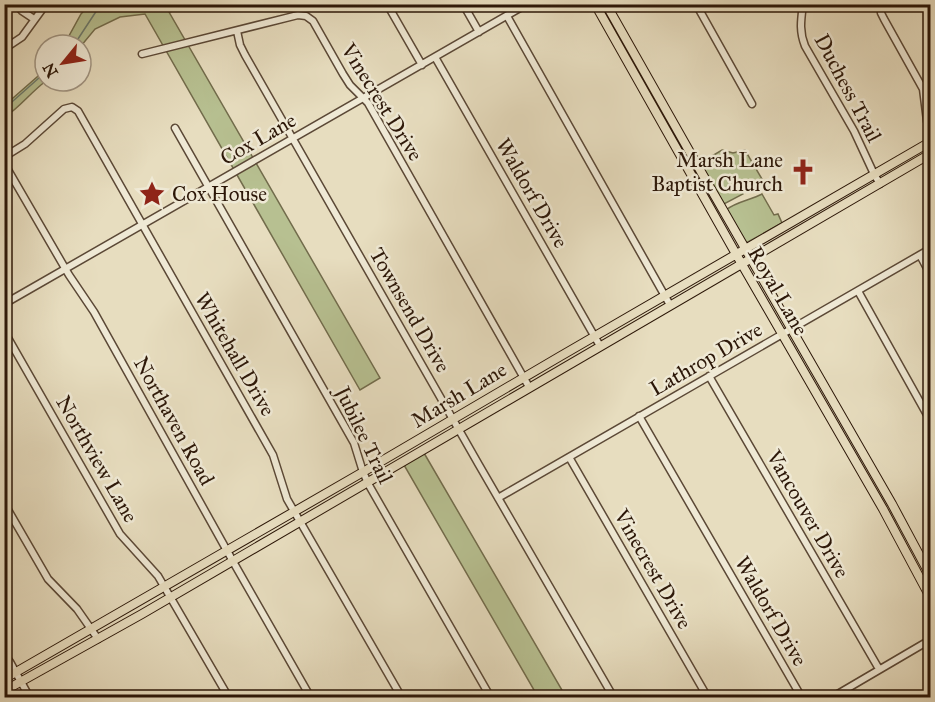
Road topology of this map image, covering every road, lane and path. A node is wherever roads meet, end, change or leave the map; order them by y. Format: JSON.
{"nodes":[{"id":1,"x":16,"y":4,"type":"edge"},
{"id":2,"x":46,"y":4,"type":"edge"},
{"id":3,"x":387,"y":4,"type":"edge"},
{"id":4,"x":463,"y":4,"type":"edge"},
{"id":5,"x":527,"y":4,"type":"edge"},
{"id":6,"x":595,"y":4,"type":"edge"},
{"id":7,"x":606,"y":4,"type":"edge"},
{"id":8,"x":696,"y":4,"type":"edge"},
{"id":9,"x":803,"y":4,"type":"edge"},
{"id":10,"x":880,"y":4,"type":"edge"},
{"id":11,"x":507,"y":16,"type":"junction"},
{"id":12,"x":34,"y":20,"type":"junction"},
{"id":13,"x":237,"y":30,"type":"junction"},
{"id":14,"x":479,"y":32,"type":"junction"},
{"id":15,"x":626,"y":38,"type":"junction"},
{"id":16,"x":617,"y":43,"type":"junction"},
{"id":17,"x":4,"y":49,"type":"edge"},
{"id":18,"x":142,"y":54,"type":"dead end"},
{"id":19,"x":435,"y":57,"type":"junction"},
{"id":20,"x":422,"y":65,"type":"junction"},
{"id":21,"x":364,"y":98,"type":"junction"},
{"id":22,"x":752,"y":104,"type":"dead end"},
{"id":23,"x":175,"y":128,"type":"dead end"},
{"id":24,"x":930,"y":129,"type":"edge"},
{"id":25,"x":293,"y":138,"type":"junction"},
{"id":26,"x":930,"y":141,"type":"edge"},
{"id":27,"x":687,"y":147,"type":"junction"},
{"id":28,"x":678,"y":152,"type":"junction"},
{"id":29,"x":930,"y":154,"type":"edge"},
{"id":30,"x":4,"y":157,"type":"edge"},
{"id":31,"x":4,"y":163,"type":"edge"},
{"id":32,"x":874,"y":174,"type":"junction"},
{"id":33,"x":880,"y":184,"type":"junction"},
{"id":34,"x":208,"y":187,"type":"junction"},
{"id":35,"x":833,"y":198,"type":"junction"},
{"id":36,"x":839,"y":208,"type":"junction"},
{"id":37,"x":143,"y":224,"type":"junction"},
{"id":38,"x":745,"y":249,"type":"junction"},
{"id":39,"x":930,"y":249,"type":"edge"},
{"id":40,"x":736,"y":254,"type":"junction"},
{"id":41,"x":920,"y":255,"type":"junction"},
{"id":42,"x":751,"y":259,"type":"junction"},
{"id":43,"x":741,"y":264,"type":"junction"},
{"id":44,"x":65,"y":269,"type":"junction"},
{"id":45,"x":930,"y":274,"type":"edge"},
{"id":46,"x":858,"y":291,"type":"junction"},
{"id":47,"x":665,"y":296,"type":"junction"},
{"id":48,"x":4,"y":304,"type":"edge"},
{"id":49,"x":670,"y":305,"type":"junction"},
{"id":50,"x":791,"y":329,"type":"junction"},
{"id":51,"x":4,"y":331,"type":"edge"},
{"id":52,"x":782,"y":334,"type":"junction"},
{"id":53,"x":595,"y":336,"type":"junction"},
{"id":54,"x":600,"y":346,"type":"junction"},
{"id":55,"x":709,"y":376,"type":"junction"},
{"id":56,"x":524,"y":378,"type":"junction"},
{"id":57,"x":529,"y":387,"type":"junction"},
{"id":58,"x":639,"y":417,"type":"junction"},
{"id":59,"x":454,"y":419,"type":"junction"},
{"id":60,"x":930,"y":420,"type":"edge"},
{"id":61,"x":458,"y":429,"type":"junction"},
{"id":62,"x":569,"y":457,"type":"junction"},
{"id":63,"x":363,"y":472,"type":"junction"},
{"id":64,"x":368,"y":482,"type":"junction"},
{"id":65,"x":498,"y":498,"type":"junction"},
{"id":66,"x":4,"y":503,"type":"edge"},
{"id":67,"x":892,"y":504,"type":"junction"},
{"id":68,"x":883,"y":509,"type":"junction"},
{"id":69,"x":295,"y":512,"type":"junction"},
{"id":70,"x":300,"y":522,"type":"junction"},
{"id":71,"x":227,"y":551,"type":"junction"},
{"id":72,"x":232,"y":561,"type":"junction"},
{"id":73,"x":930,"y":575,"type":"edge"},
{"id":74,"x":165,"y":587,"type":"junction"},
{"id":75,"x":170,"y":597,"type":"junction"},
{"id":76,"x":930,"y":597,"type":"edge"},
{"id":77,"x":92,"y":630,"type":"junction"},
{"id":78,"x":98,"y":639,"type":"junction"},
{"id":79,"x":930,"y":640,"type":"edge"},
{"id":80,"x":4,"y":654,"type":"edge"},
{"id":81,"x":879,"y":669,"type":"junction"},
{"id":82,"x":16,"y":672,"type":"junction"},
{"id":83,"x":4,"y":678,"type":"edge"},
{"id":84,"x":21,"y":681,"type":"junction"},
{"id":85,"x":4,"y":691,"type":"edge"},
{"id":86,"x":30,"y":698,"type":"edge"},
{"id":87,"x":229,"y":698,"type":"edge"},
{"id":88,"x":311,"y":698,"type":"edge"},
{"id":89,"x":402,"y":698,"type":"edge"},
{"id":90,"x":491,"y":698,"type":"edge"},
{"id":91,"x":614,"y":698,"type":"edge"},
{"id":92,"x":708,"y":698,"type":"edge"},
{"id":93,"x":802,"y":698,"type":"edge"},
{"id":94,"x":831,"y":698,"type":"edge"}],
"edges":[{"from":1,"to":12,"type":"street"},
{"from":2,"to":12,"type":"street"},
{"from":3,"to":20,"type":"street"},
{"from":4,"to":14,"type":"street"},
{"from":5,"to":11,"type":"street","name":"Cox Lane"},
{"from":6,"to":16,"type":"main road","name":"Royal Lane"},
{"from":7,"to":15,"type":"main road","name":"Royal Lane"},
{"from":8,"to":22,"type":"street"},
{"from":9,"to":32,"type":"street","name":"Duchess Trail"},
{"from":10,"to":24,"type":"street"},
{"from":11,"to":14,"type":"street","name":"Cox Lane"},
{"from":11,"to":47,"type":"street"},
{"from":12,"to":17,"type":"street"},
{"from":13,"to":18,"type":"street","name":"Vinecrest Drive"},
{"from":13,"to":21,"type":"street","name":"Vinecrest Drive"},
{"from":13,"to":25,"type":"street","name":"Townsend Drive"},
{"from":14,"to":19,"type":"street","name":"Cox Lane"},
{"from":15,"to":16,"type":"main road"},
{"from":15,"to":27,"type":"main road","name":"Royal Lane"},
{"from":16,"to":28,"type":"main road","name":"Royal Lane"},
{"from":19,"to":20,"type":"street","name":"Cox Lane"},
{"from":19,"to":53,"type":"street","name":"Waldorf Drive"},
{"from":20,"to":21,"type":"street","name":"Cox Lane"},
{"from":21,"to":25,"type":"street","name":"Cox Lane"},
{"from":21,"to":56,"type":"street","name":"Vinecrest Drive"},
{"from":23,"to":34,"type":"street","name":"Jubilee Trail"},
{"from":25,"to":34,"type":"street","name":"Cox Lane"},
{"from":25,"to":59,"type":"street","name":"Townsend Drive"},
{"from":26,"to":32,"type":"main road","name":"Marsh Lane"},
{"from":27,"to":28,"type":"main road"},
{"from":27,"to":38,"type":"main road","name":"Royal Lane"},
{"from":28,"to":40,"type":"main road","name":"Royal Lane"},
{"from":29,"to":33,"type":"main road","name":"Marsh Lane"},
{"from":30,"to":37,"type":"street","name":"Whitehall Drive"},
{"from":31,"to":44,"type":"street","name":"Northaven Road"},
{"from":32,"to":33,"type":"street","name":"Duchess Trail"},
{"from":32,"to":35,"type":"main road","name":"Marsh Lane"},
{"from":33,"to":36,"type":"main road","name":"Marsh Lane"},
{"from":34,"to":37,"type":"street","name":"Cox Lane"},
{"from":34,"to":63,"type":"street","name":"Jubilee Trail"},
{"from":35,"to":36,"type":"main road"},
{"from":35,"to":38,"type":"main road","name":"Marsh Lane"},
{"from":36,"to":42,"type":"main road","name":"Marsh Lane"},
{"from":37,"to":44,"type":"street","name":"Cox Lane"},
{"from":37,"to":69,"type":"street","name":"Whitehall Drive"},
{"from":38,"to":40,"type":"main road","name":"Marsh Lane"},
{"from":38,"to":42,"type":"main road","name":"Royal Lane"},
{"from":39,"to":41,"type":"street","name":"Lathrop Drive"},
{"from":40,"to":43,"type":"main road","name":"Royal Lane"},
{"from":40,"to":47,"type":"main road","name":"Marsh Lane"},
{"from":41,"to":45,"type":"street"},
{"from":41,"to":46,"type":"street","name":"Lathrop Drive"},
{"from":42,"to":43,"type":"main road","name":"Marsh Lane"},
{"from":42,"to":50,"type":"main road","name":"Royal Lane"},
{"from":43,"to":49,"type":"main road","name":"Marsh Lane"},
{"from":43,"to":52,"type":"main road","name":"Royal Lane"},
{"from":44,"to":48,"type":"street","name":"Cox Lane"},
{"from":44,"to":71,"type":"street","name":"Northaven Road"},
{"from":46,"to":50,"type":"street","name":"Lathrop Drive"},
{"from":46,"to":60,"type":"street"},
{"from":47,"to":49,"type":"street"},
{"from":47,"to":53,"type":"main road","name":"Marsh Lane"},
{"from":49,"to":54,"type":"main road","name":"Marsh Lane"},
{"from":50,"to":52,"type":"street","name":"Lathrop Drive"},
{"from":50,"to":67,"type":"main road","name":"Royal Lane"},
{"from":51,"to":74,"type":"street","name":"Northview Lane"},
{"from":52,"to":55,"type":"street","name":"Lathrop Drive"},
{"from":52,"to":68,"type":"main road","name":"Royal Lane"},
{"from":53,"to":54,"type":"street","name":"Waldorf Drive"},
{"from":53,"to":56,"type":"main road","name":"Marsh Lane"},
{"from":54,"to":57,"type":"main road","name":"Marsh Lane"},
{"from":55,"to":58,"type":"street","name":"Lathrop Drive"},
{"from":55,"to":81,"type":"street","name":"Vancouver Drive"},
{"from":56,"to":57,"type":"street","name":"Vinecrest Drive"},
{"from":56,"to":59,"type":"main road","name":"Marsh Lane"},
{"from":57,"to":61,"type":"main road","name":"Marsh Lane"},
{"from":58,"to":62,"type":"street","name":"Lathrop Drive"},
{"from":58,"to":93,"type":"street","name":"Waldorf Drive"},
{"from":59,"to":61,"type":"street","name":"Townsend Drive"},
{"from":59,"to":63,"type":"main road","name":"Marsh Lane"},
{"from":61,"to":64,"type":"main road","name":"Marsh Lane"},
{"from":61,"to":65,"type":"street","name":"Townsend Drive"},
{"from":62,"to":65,"type":"street","name":"Lathrop Drive"},
{"from":62,"to":92,"type":"street","name":"Vinecrest Drive"},
{"from":63,"to":64,"type":"street","name":"Jubilee Trail"},
{"from":63,"to":69,"type":"main road","name":"Marsh Lane"},
{"from":64,"to":70,"type":"main road","name":"Marsh Lane"},
{"from":64,"to":90,"type":"street","name":"Jubilee Trail"},
{"from":65,"to":91,"type":"street","name":"Townsend Drive"},
{"from":66,"to":77,"type":"street"},
{"from":67,"to":68,"type":"main road"},
{"from":67,"to":73,"type":"main road","name":"Royal Lane"},
{"from":68,"to":76,"type":"main road","name":"Royal Lane"},
{"from":69,"to":70,"type":"street","name":"Whitehall Drive"},
{"from":69,"to":71,"type":"main road","name":"Marsh Lane"},
{"from":70,"to":72,"type":"main road","name":"Marsh Lane"},
{"from":70,"to":89,"type":"street","name":"Whitehall Drive"},
{"from":71,"to":72,"type":"street","name":"Northaven Road"},
{"from":71,"to":74,"type":"main road","name":"Marsh Lane"},
{"from":72,"to":75,"type":"main road","name":"Marsh Lane"},
{"from":72,"to":88,"type":"street","name":"Northaven Road"},
{"from":74,"to":75,"type":"street","name":"Northview Lane"},
{"from":74,"to":77,"type":"main road","name":"Marsh Lane"},
{"from":75,"to":78,"type":"main road","name":"Marsh Lane"},
{"from":75,"to":87,"type":"street","name":"Northview Lane"},
{"from":77,"to":78,"type":"street"},
{"from":77,"to":82,"type":"main road","name":"Marsh Lane"},
{"from":78,"to":84,"type":"main road","name":"Marsh Lane"},
{"from":79,"to":81,"type":"street"},
{"from":80,"to":82,"type":"street"},
{"from":81,"to":94,"type":"street"},
{"from":82,"to":83,"type":"main road","name":"Marsh Lane"},
{"from":82,"to":84,"type":"street"},
{"from":84,"to":85,"type":"main road","name":"Marsh Lane"},
{"from":84,"to":86,"type":"street"}]}
